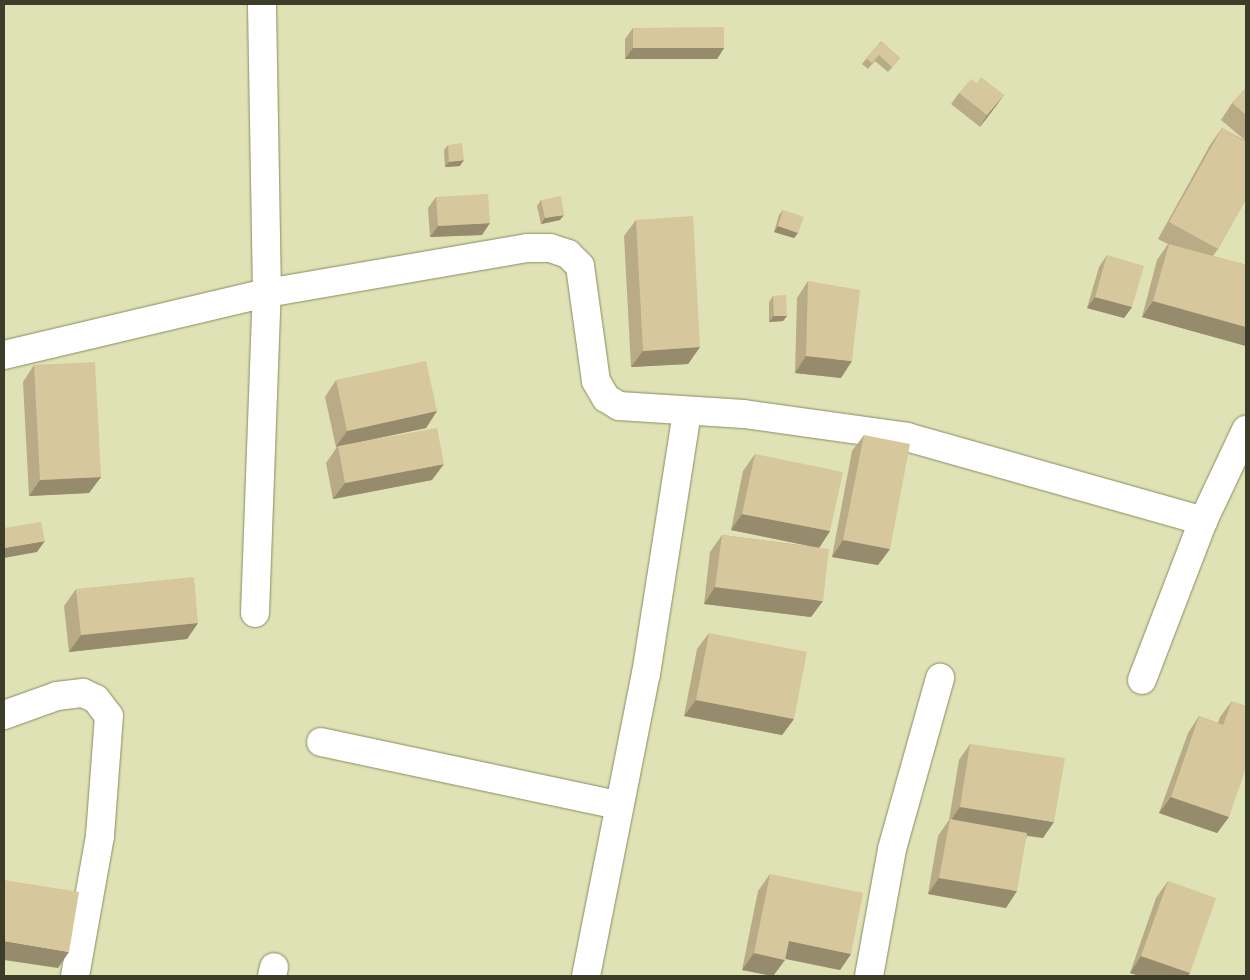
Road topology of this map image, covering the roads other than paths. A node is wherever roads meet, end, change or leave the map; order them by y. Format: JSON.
{"nodes":[{"id":1,"x":262,"y":4,"type":"edge"},
{"id":2,"x":267,"y":293,"type":"junction"},
{"id":3,"x":4,"y":356,"type":"edge"},
{"id":4,"x":687,"y":411,"type":"junction"},
{"id":5,"x":1246,"y":430,"type":"edge"},
{"id":6,"x":1204,"y":521,"type":"junction"},
{"id":7,"x":255,"y":612,"type":"dead end"},
{"id":8,"x":940,"y":678,"type":"dead end"},
{"id":9,"x":1142,"y":680,"type":"dead end"},
{"id":10,"x":4,"y":715,"type":"edge"},
{"id":11,"x":321,"y":742,"type":"dead end"},
{"id":12,"x":617,"y":805,"type":"junction"},
{"id":13,"x":75,"y":976,"type":"edge"},
{"id":14,"x":586,"y":976,"type":"edge"},
{"id":15,"x":869,"y":976,"type":"edge"}],
"edges":[{"from":1,"to":2,"type":"street"},
{"from":2,"to":3,"type":"street"},
{"from":2,"to":4,"type":"street"},
{"from":2,"to":7,"type":"street"},
{"from":4,"to":6,"type":"street"},
{"from":4,"to":12,"type":"street"},
{"from":5,"to":6,"type":"street"},
{"from":6,"to":9,"type":"street"},
{"from":8,"to":15,"type":"street"},
{"from":10,"to":13,"type":"street"},
{"from":11,"to":12,"type":"street"},
{"from":12,"to":14,"type":"street"}]}
